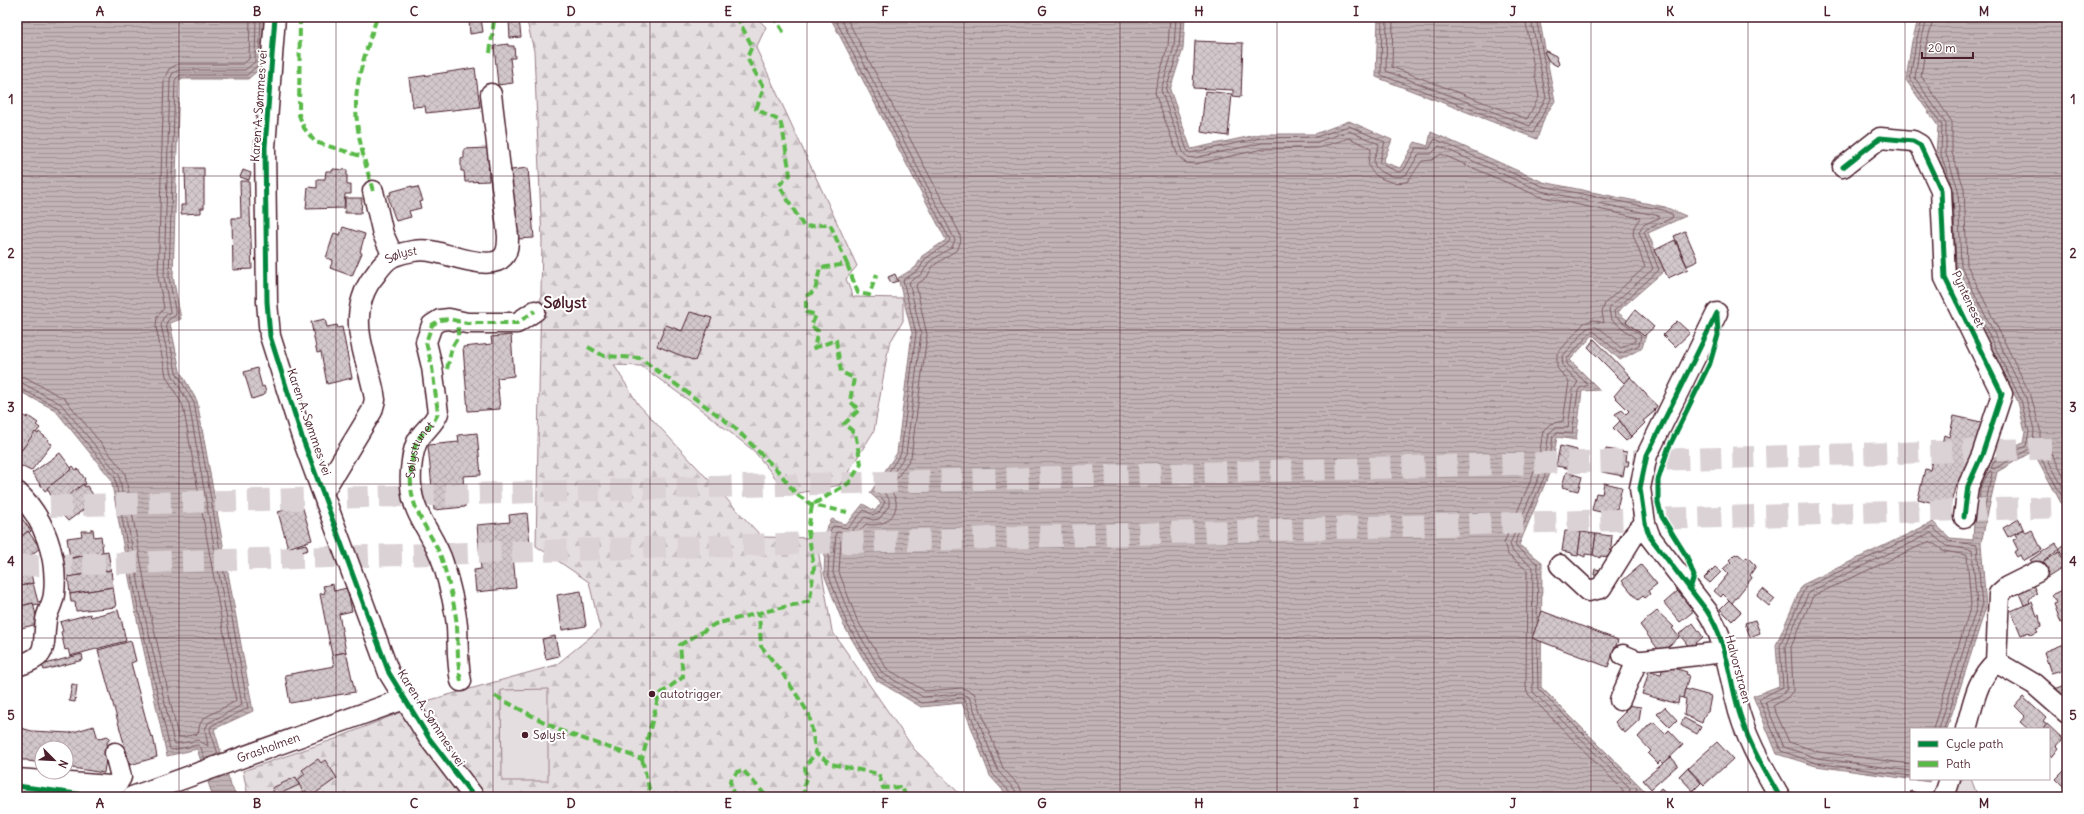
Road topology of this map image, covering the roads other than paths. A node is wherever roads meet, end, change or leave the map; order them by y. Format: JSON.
{"nodes":[{"id":1,"x":275,"y":17,"type":"edge"},
{"id":2,"x":491,"y":94,"type":"dead end"},
{"id":3,"x":1843,"y":167,"type":"dead end"},
{"id":4,"x":373,"y":191,"type":"dead end"},
{"id":5,"x":393,"y":256,"type":"junction"},
{"id":6,"x":535,"y":311,"type":"dead end"},
{"id":7,"x":1717,"y":313,"type":"dead end"},
{"id":8,"x":17,"y":492,"type":"edge"},
{"id":9,"x":324,"y":492,"type":"junction"},
{"id":10,"x":1964,"y":517,"type":"dead end"},
{"id":11,"x":1644,"y":523,"type":"junction"},
{"id":12,"x":1560,"y":565,"type":"dead end"},
{"id":13,"x":2037,"y":572,"type":"dead end"},
{"id":14,"x":1725,"y":652,"type":"junction"},
{"id":15,"x":1996,"y":662,"type":"junction"},
{"id":16,"x":17,"y":666,"type":"edge"},
{"id":17,"x":461,"y":681,"type":"dead end"},
{"id":18,"x":404,"y":699,"type":"junction"},
{"id":19,"x":1620,"y":700,"type":"dead end"},
{"id":20,"x":2067,"y":713,"type":"edge"},
{"id":21,"x":1966,"y":728,"type":"edge"},
{"id":22,"x":115,"y":753,"type":"dead end"},
{"id":23,"x":17,"y":779,"type":"edge"},
{"id":24,"x":1950,"y":780,"type":"edge"},
{"id":25,"x":132,"y":797,"type":"edge"},
{"id":26,"x":474,"y":797,"type":"edge"},
{"id":27,"x":1780,"y":797,"type":"edge"},
{"id":28,"x":1944,"y":797,"type":"edge"}],
"edges":[{"from":1,"to":9,"type":"street","name":"Karen A. Sømmes vei"},
{"from":2,"to":5,"type":"street","name":"Sølyst"},
{"from":3,"to":10,"type":"street","name":"Pynteneset"},
{"from":4,"to":5,"type":"street"},
{"from":5,"to":9,"type":"street","name":"Sølyst"},
{"from":6,"to":17,"type":"street","name":"Sølysttunet"},
{"from":7,"to":11,"type":"street","name":"Halvorstraen"},
{"from":8,"to":16,"type":"street"},
{"from":9,"to":18,"type":"street","name":"Karen A. Sømmes vei"},
{"from":11,"to":12,"type":"street"},
{"from":11,"to":14,"type":"street","name":"Halvorstraen"},
{"from":13,"to":15,"type":"street"},
{"from":14,"to":19,"type":"street"},
{"from":14,"to":27,"type":"street","name":"Halvorstraen"},
{"from":15,"to":20,"type":"street"},
{"from":15,"to":21,"type":"street"},
{"from":18,"to":25,"type":"street","name":"Grasholmen"},
{"from":18,"to":26,"type":"street","name":"Karen A. Sømmes vei"},
{"from":22,"to":23,"type":"street"},
{"from":24,"to":28,"type":"street"}]}
